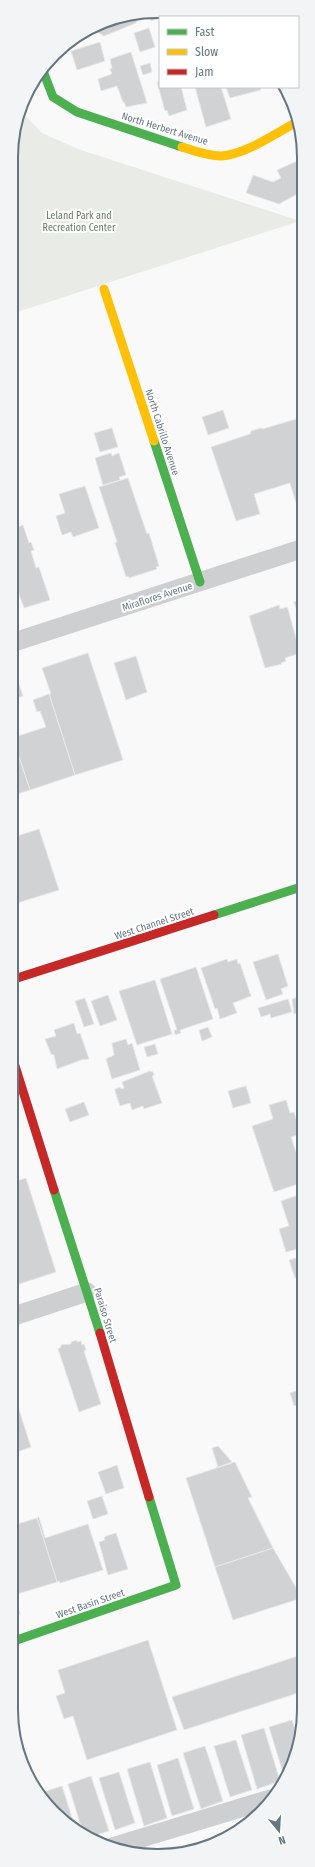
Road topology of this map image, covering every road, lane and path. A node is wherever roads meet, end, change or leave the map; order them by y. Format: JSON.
{"nodes":[{"id":1,"x":45,"y":76,"type":"edge"},
{"id":2,"x":293,"y":124,"type":"edge"},
{"id":3,"x":104,"y":289,"type":"dead end"},
{"id":4,"x":297,"y":550,"type":"edge"},
{"id":5,"x":200,"y":582,"type":"junction"},
{"id":6,"x":18,"y":641,"type":"edge"},
{"id":7,"x":297,"y":888,"type":"edge"},
{"id":8,"x":18,"y":978,"type":"edge"},
{"id":9,"x":18,"y":1076,"type":"edge"},
{"id":10,"x":87,"y":1292,"type":"junction"},
{"id":11,"x":18,"y":1315,"type":"edge"},
{"id":12,"x":176,"y":1584,"type":"joint"},
{"id":13,"x":18,"y":1640,"type":"edge"},
{"id":14,"x":261,"y":1802,"type":"edge"},
{"id":15,"x":124,"y":1845,"type":"edge"}],
"edges":[{"from":1,"to":2,"type":"street","name":"North Herbert Avenue"},
{"from":3,"to":5,"type":"street","name":"North Cabrillo Avenue"},
{"from":4,"to":5,"type":"street","name":"Miraflores Avenue"},
{"from":5,"to":6,"type":"street","name":"Miraflores Avenue"},
{"from":7,"to":8,"type":"street","name":"West Channel Street"},
{"from":9,"to":10,"type":"street","name":"Paraiso Street"},
{"from":10,"to":11,"type":"street"},
{"from":10,"to":12,"type":"street","name":"Paraiso Street"},
{"from":12,"to":13,"type":"street","name":"West Basin Street"},
{"from":14,"to":15,"type":"street"}]}
